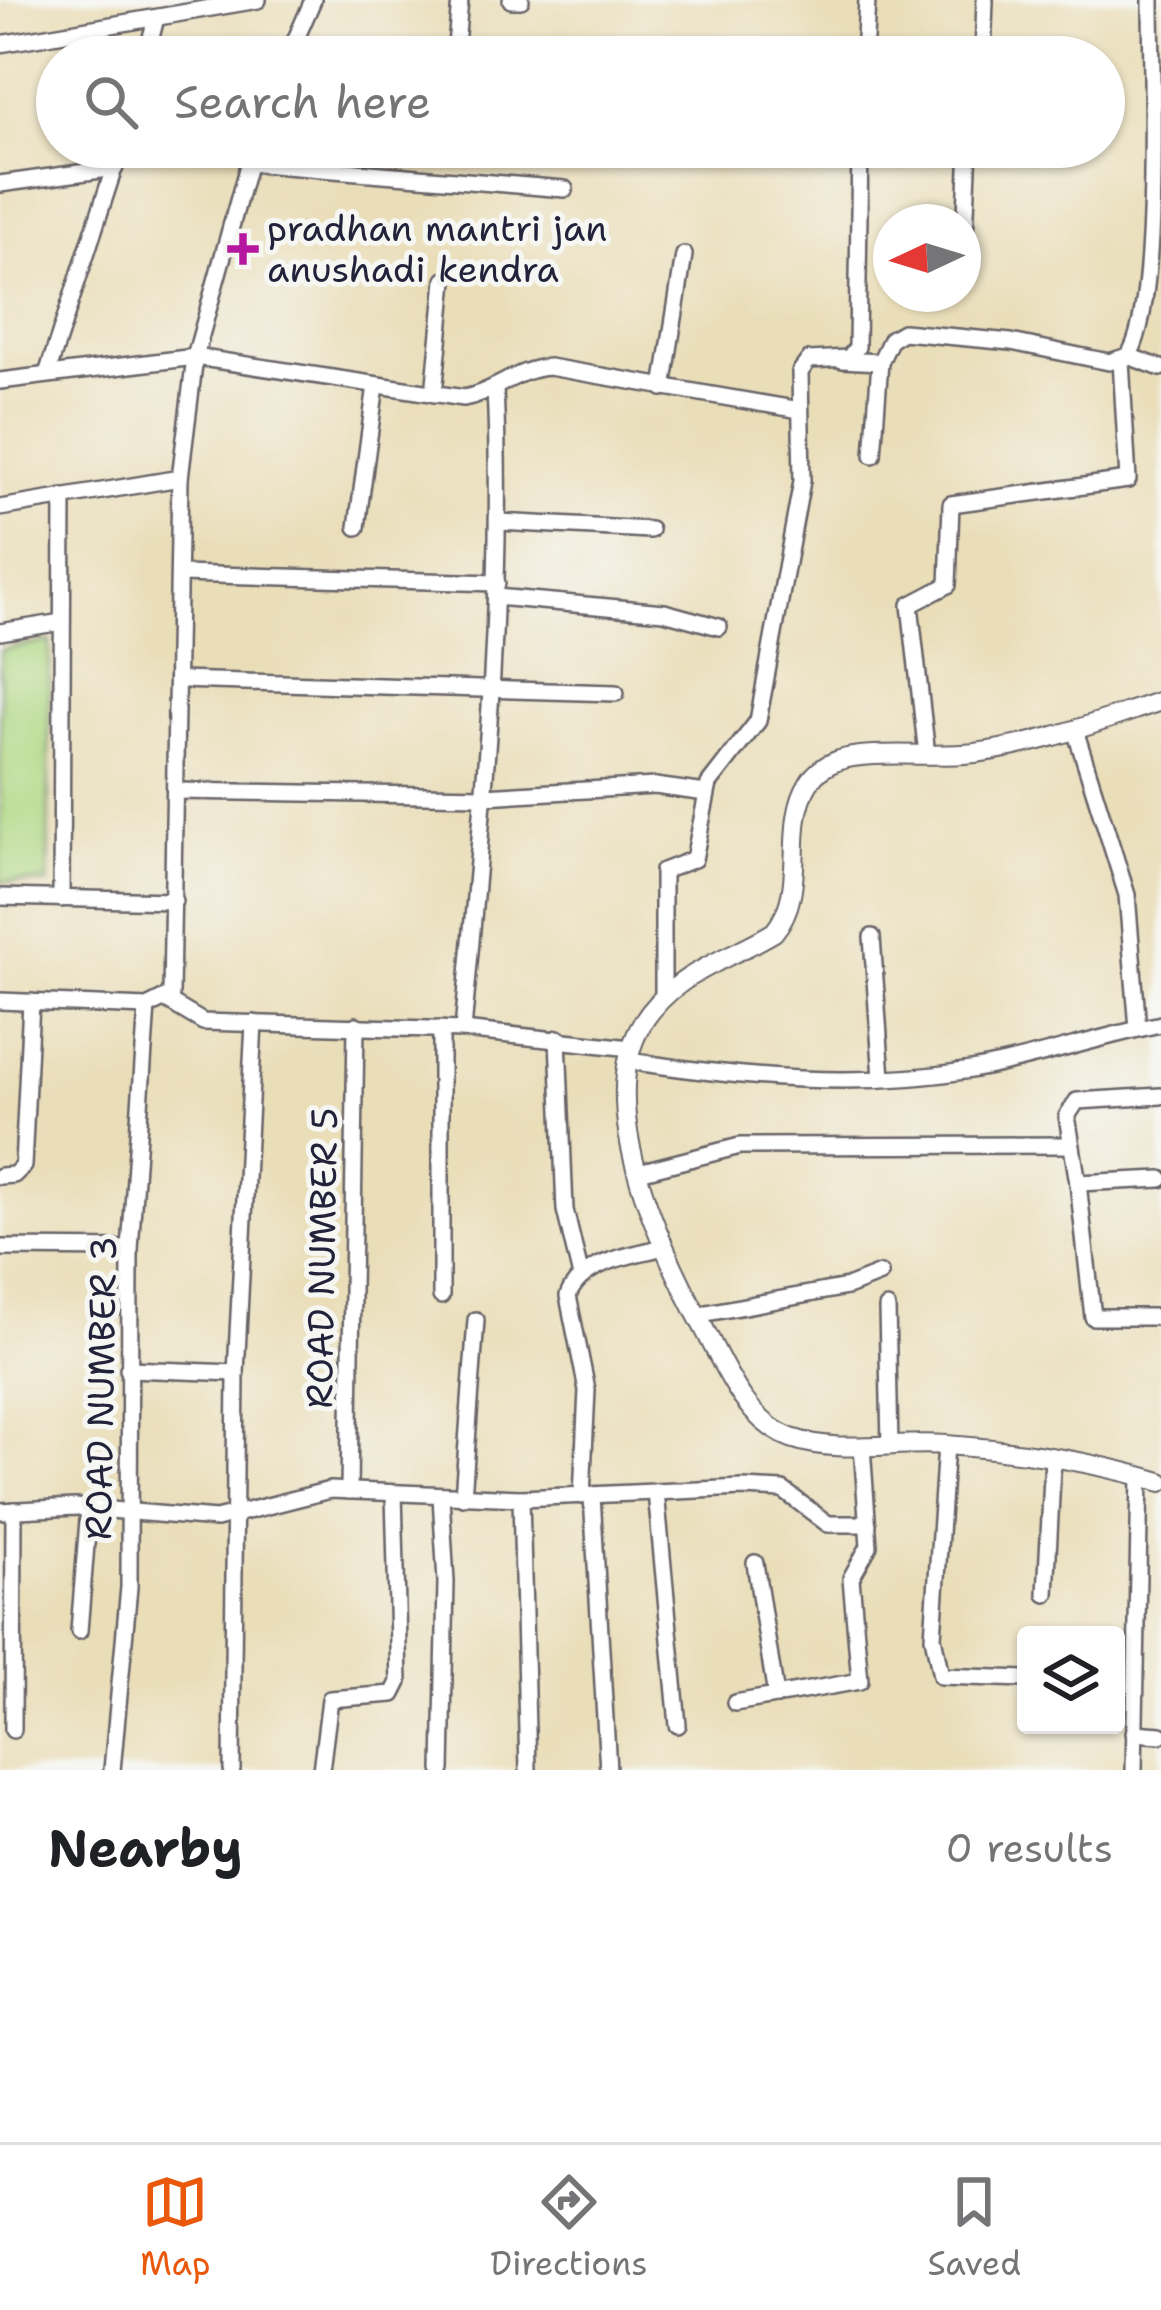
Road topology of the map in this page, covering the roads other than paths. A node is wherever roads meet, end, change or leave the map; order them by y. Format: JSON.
{"nodes":[{"id":1,"x":258,"y":0,"type":"edge"},
{"id":2,"x":313,"y":0,"type":"edge"},
{"id":3,"x":460,"y":0,"type":"edge"},
{"id":4,"x":511,"y":0,"type":"edge"},
{"id":5,"x":521,"y":0,"type":"edge"},
{"id":6,"x":867,"y":0,"type":"edge"},
{"id":7,"x":985,"y":0,"type":"edge"},
{"id":8,"x":1151,"y":0,"type":"edge"},
{"id":9,"x":157,"y":18,"type":"junction"},
{"id":10,"x":48,"y":36,"type":"edge"},
{"id":11,"x":152,"y":36,"type":"edge"},
{"id":12,"x":297,"y":36,"type":"edge"},
{"id":13,"x":457,"y":36,"type":"edge"},
{"id":14,"x":865,"y":36,"type":"edge"},
{"id":15,"x":984,"y":36,"type":"edge"},
{"id":16,"x":36,"y":38,"type":"edge"},
{"id":17,"x":0,"y":44,"type":"edge"},
{"id":18,"x":1158,"y":123,"type":"edge"},
{"id":19,"x":109,"y":168,"type":"edge"},
{"id":20,"x":116,"y":168,"type":"edge"},
{"id":21,"x":246,"y":168,"type":"edge"},
{"id":22,"x":374,"y":168,"type":"edge"},
{"id":23,"x":860,"y":168,"type":"edge"},
{"id":24,"x":968,"y":168,"type":"edge"},
{"id":25,"x":0,"y":184,"type":"edge"},
{"id":26,"x":565,"y":188,"type":"dead end"},
{"id":27,"x":966,"y":204,"type":"edge"},
{"id":28,"x":685,"y":255,"type":"dead end"},
{"id":29,"x":445,"y":280,"type":"dead end"},
{"id":30,"x":195,"y":357,"type":"junction"},
{"id":31,"x":1124,"y":358,"type":"junction"},
{"id":32,"x":842,"y":360,"type":"junction"},
{"id":33,"x":880,"y":362,"type":"junction"},
{"id":34,"x":1161,"y":368,"type":"edge"},
{"id":35,"x":47,"y":374,"type":"junction"},
{"id":36,"x":0,"y":381,"type":"edge"},
{"id":37,"x":376,"y":385,"type":"junction"},
{"id":38,"x":495,"y":388,"type":"junction"},
{"id":39,"x":664,"y":388,"type":"junction"},
{"id":40,"x":434,"y":394,"type":"junction"},
{"id":41,"x":800,"y":410,"type":"junction"},
{"id":42,"x":873,"y":455,"type":"dead end"},
{"id":43,"x":180,"y":478,"type":"junction"},
{"id":44,"x":63,"y":497,"type":"junction"},
{"id":45,"x":0,"y":508,"type":"edge"},
{"id":46,"x":498,"y":522,"type":"junction"},
{"id":47,"x":357,"y":527,"type":"dead end"},
{"id":48,"x":650,"y":530,"type":"dead end"},
{"id":49,"x":179,"y":574,"type":"junction"},
{"id":50,"x":496,"y":590,"type":"junction"},
{"id":51,"x":62,"y":622,"type":"junction"},
{"id":52,"x":719,"y":627,"type":"dead end"},
{"id":53,"x":0,"y":632,"type":"edge"},
{"id":54,"x":178,"y":680,"type":"junction"},
{"id":55,"x":493,"y":692,"type":"junction"},
{"id":56,"x":616,"y":693,"type":"dead end"},
{"id":57,"x":1161,"y":701,"type":"edge"},
{"id":58,"x":1075,"y":730,"type":"junction"},
{"id":59,"x":927,"y":754,"type":"junction"},
{"id":60,"x":176,"y":791,"type":"junction"},
{"id":61,"x":706,"y":793,"type":"junction"},
{"id":62,"x":484,"y":796,"type":"junction"},
{"id":63,"x":0,"y":897,"type":"edge"},
{"id":64,"x":61,"y":898,"type":"junction"},
{"id":65,"x":174,"y":901,"type":"junction"},
{"id":66,"x":872,"y":937,"type":"dead end"},
{"id":67,"x":663,"y":997,"type":"junction"},
{"id":68,"x":166,"y":1000,"type":"junction"},
{"id":69,"x":0,"y":1001,"type":"edge"},
{"id":70,"x":31,"y":1002,"type":"junction"},
{"id":71,"x":147,"y":1006,"type":"junction"},
{"id":72,"x":254,"y":1023,"type":"junction"},
{"id":73,"x":1161,"y":1024,"type":"edge"},
{"id":74,"x":356,"y":1025,"type":"junction"},
{"id":75,"x":441,"y":1029,"type":"junction"},
{"id":76,"x":1138,"y":1029,"type":"junction"},
{"id":77,"x":463,"y":1030,"type":"junction"},
{"id":78,"x":558,"y":1038,"type":"junction"},
{"id":79,"x":630,"y":1055,"type":"junction"},
{"id":80,"x":882,"y":1078,"type":"junction"},
{"id":81,"x":1161,"y":1096,"type":"edge"},
{"id":82,"x":1070,"y":1144,"type":"junction"},
{"id":83,"x":639,"y":1172,"type":"junction"},
{"id":84,"x":0,"y":1176,"type":"edge"},
{"id":85,"x":1161,"y":1179,"type":"edge"},
{"id":86,"x":1078,"y":1183,"type":"junction"},
{"id":87,"x":0,"y":1248,"type":"edge"},
{"id":88,"x":660,"y":1248,"type":"junction"},
{"id":89,"x":130,"y":1249,"type":"junction"},
{"id":90,"x":880,"y":1274,"type":"dead end"},
{"id":91,"x":580,"y":1276,"type":"junction"},
{"id":92,"x":441,"y":1296,"type":"dead end"},
{"id":93,"x":886,"y":1308,"type":"dead end"},
{"id":94,"x":696,"y":1315,"type":"junction"},
{"id":95,"x":1161,"y":1317,"type":"edge"},
{"id":96,"x":476,"y":1320,"type":"dead end"},
{"id":97,"x":128,"y":1369,"type":"junction"},
{"id":98,"x":236,"y":1372,"type":"junction"},
{"id":99,"x":890,"y":1445,"type":"junction"},
{"id":100,"x":946,"y":1445,"type":"junction"},
{"id":101,"x":862,"y":1446,"type":"junction"},
{"id":102,"x":1053,"y":1457,"type":"junction"},
{"id":103,"x":1141,"y":1476,"type":"junction"},
{"id":104,"x":1161,"y":1482,"type":"edge"},
{"id":105,"x":350,"y":1491,"type":"junction"},
{"id":106,"x":656,"y":1492,"type":"junction"},
{"id":107,"x":394,"y":1493,"type":"junction"},
{"id":108,"x":442,"y":1496,"type":"junction"},
{"id":109,"x":587,"y":1496,"type":"junction"},
{"id":110,"x":464,"y":1497,"type":"junction"},
{"id":111,"x":521,"y":1498,"type":"junction"},
{"id":112,"x":89,"y":1508,"type":"junction"},
{"id":113,"x":7,"y":1511,"type":"edge"},
{"id":114,"x":126,"y":1514,"type":"junction"},
{"id":115,"x":236,"y":1517,"type":"junction"},
{"id":116,"x":868,"y":1524,"type":"junction"},
{"id":117,"x":755,"y":1563,"type":"dead end"},
{"id":118,"x":1046,"y":1594,"type":"dead end"},
{"id":119,"x":79,"y":1631,"type":"dead end"},
{"id":120,"x":1017,"y":1679,"type":"edge"},
{"id":121,"x":1125,"y":1680,"type":"edge"},
{"id":122,"x":1136,"y":1680,"type":"junction"},
{"id":123,"x":776,"y":1696,"type":"junction"},
{"id":124,"x":735,"y":1703,"type":"dead end"},
{"id":125,"x":678,"y":1725,"type":"dead end"},
{"id":126,"x":13,"y":1730,"type":"dead end"},
{"id":127,"x":1135,"y":1733,"type":"junction"},
{"id":128,"x":1161,"y":1735,"type":"edge"},
{"id":129,"x":112,"y":1770,"type":"edge"},
{"id":130,"x":232,"y":1770,"type":"edge"},
{"id":131,"x":321,"y":1770,"type":"edge"},
{"id":132,"x":442,"y":1770,"type":"edge"},
{"id":133,"x":529,"y":1770,"type":"edge"},
{"id":134,"x":608,"y":1770,"type":"edge"},
{"id":135,"x":1134,"y":1770,"type":"edge"}],
"edges":[{"from":1,"to":9,"type":"street"},
{"from":2,"to":12,"type":"street"},
{"from":3,"to":13,"type":"street"},
{"from":4,"to":5,"type":"street"},
{"from":6,"to":14,"type":"street"},
{"from":7,"to":15,"type":"street"},
{"from":8,"to":18,"type":"street"},
{"from":9,"to":10,"type":"street"},
{"from":9,"to":11,"type":"street"},
{"from":16,"to":17,"type":"street"},
{"from":18,"to":31,"type":"street"},
{"from":19,"to":25,"type":"street"},
{"from":20,"to":35,"type":"street"},
{"from":21,"to":30,"type":"street"},
{"from":22,"to":26,"type":"street"},
{"from":23,"to":32,"type":"street"},
{"from":24,"to":27,"type":"street"},
{"from":28,"to":39,"type":"street"},
{"from":29,"to":40,"type":"street"},
{"from":30,"to":35,"type":"street"},
{"from":30,"to":37,"type":"street"},
{"from":30,"to":43,"type":"street"},
{"from":31,"to":33,"type":"street"},
{"from":31,"to":34,"type":"street"},
{"from":31,"to":59,"type":"street"},
{"from":32,"to":33,"type":"street"},
{"from":32,"to":41,"type":"street"},
{"from":33,"to":42,"type":"street"},
{"from":35,"to":36,"type":"street"},
{"from":37,"to":40,"type":"street"},
{"from":37,"to":47,"type":"street"},
{"from":38,"to":39,"type":"street"},
{"from":38,"to":40,"type":"street"},
{"from":38,"to":46,"type":"street"},
{"from":39,"to":41,"type":"street"},
{"from":41,"to":61,"type":"street"},
{"from":43,"to":44,"type":"street"},
{"from":43,"to":49,"type":"street"},
{"from":44,"to":45,"type":"street"},
{"from":44,"to":51,"type":"street"},
{"from":46,"to":48,"type":"street"},
{"from":46,"to":50,"type":"street"},
{"from":49,"to":50,"type":"street"},
{"from":49,"to":54,"type":"street"},
{"from":50,"to":52,"type":"street"},
{"from":50,"to":55,"type":"street"},
{"from":51,"to":53,"type":"street"},
{"from":51,"to":64,"type":"street"},
{"from":54,"to":55,"type":"street"},
{"from":54,"to":60,"type":"street"},
{"from":55,"to":56,"type":"street"},
{"from":55,"to":62,"type":"street"},
{"from":57,"to":58,"type":"street"},
{"from":58,"to":59,"type":"street"},
{"from":58,"to":76,"type":"street"},
{"from":59,"to":67,"type":"street"},
{"from":60,"to":62,"type":"street"},
{"from":60,"to":65,"type":"street"},
{"from":61,"to":62,"type":"street"},
{"from":61,"to":67,"type":"street"},
{"from":62,"to":77,"type":"street"},
{"from":63,"to":64,"type":"street"},
{"from":64,"to":65,"type":"street"},
{"from":65,"to":68,"type":"street"},
{"from":66,"to":80,"type":"street"},
{"from":67,"to":79,"type":"street"},
{"from":68,"to":71,"type":"street"},
{"from":68,"to":72,"type":"street"},
{"from":69,"to":70,"type":"street"},
{"from":70,"to":71,"type":"street"},
{"from":70,"to":84,"type":"street"},
{"from":71,"to":89,"type":"street","name":"ROAD NUMBER 3"},
{"from":72,"to":74,"type":"street"},
{"from":72,"to":98,"type":"street"},
{"from":73,"to":76,"type":"street"},
{"from":74,"to":75,"type":"street"},
{"from":74,"to":105,"type":"street","name":"ROAD NUMBER 5"},
{"from":75,"to":77,"type":"street"},
{"from":75,"to":92,"type":"street"},
{"from":76,"to":80,"type":"street"},
{"from":77,"to":78,"type":"street"},
{"from":78,"to":79,"type":"street"},
{"from":78,"to":91,"type":"street"},
{"from":79,"to":80,"type":"street"},
{"from":79,"to":83,"type":"street"},
{"from":81,"to":82,"type":"street"},
{"from":82,"to":83,"type":"street"},
{"from":82,"to":86,"type":"street"},
{"from":83,"to":88,"type":"street"},
{"from":85,"to":86,"type":"street"},
{"from":86,"to":95,"type":"street"},
{"from":87,"to":89,"type":"street"},
{"from":88,"to":91,"type":"street"},
{"from":88,"to":94,"type":"street"},
{"from":89,"to":97,"type":"street","name":"ROAD NUMBER 3"},
{"from":90,"to":94,"type":"street"},
{"from":91,"to":109,"type":"street"},
{"from":93,"to":99,"type":"street"},
{"from":94,"to":101,"type":"street"},
{"from":96,"to":110,"type":"street"},
{"from":97,"to":98,"type":"street"},
{"from":97,"to":114,"type":"street","name":"ROAD NUMBER 3"},
{"from":98,"to":115,"type":"street"},
{"from":99,"to":100,"type":"street"},
{"from":99,"to":101,"type":"street"},
{"from":100,"to":102,"type":"street"},
{"from":100,"to":120,"type":"street"},
{"from":101,"to":116,"type":"street"},
{"from":102,"to":103,"type":"street"},
{"from":102,"to":118,"type":"street"},
{"from":103,"to":104,"type":"street"},
{"from":103,"to":122,"type":"street"},
{"from":105,"to":107,"type":"street"},
{"from":105,"to":115,"type":"street"},
{"from":106,"to":109,"type":"street"},
{"from":106,"to":116,"type":"street"},
{"from":106,"to":125,"type":"street"},
{"from":107,"to":108,"type":"street"},
{"from":107,"to":131,"type":"street"},
{"from":108,"to":110,"type":"street"},
{"from":108,"to":132,"type":"street"},
{"from":109,"to":111,"type":"street"},
{"from":109,"to":134,"type":"street"},
{"from":110,"to":111,"type":"street"},
{"from":111,"to":133,"type":"street"},
{"from":112,"to":113,"type":"street"},
{"from":112,"to":114,"type":"street"},
{"from":112,"to":119,"type":"street"},
{"from":113,"to":126,"type":"street"},
{"from":114,"to":115,"type":"street"},
{"from":114,"to":129,"type":"street","name":"ROAD NUMBER 3"},
{"from":115,"to":130,"type":"street"},
{"from":116,"to":123,"type":"street"},
{"from":117,"to":123,"type":"street"},
{"from":121,"to":122,"type":"street"},
{"from":122,"to":127,"type":"street"},
{"from":123,"to":124,"type":"street"},
{"from":127,"to":128,"type":"street"},
{"from":127,"to":135,"type":"street"}]}
